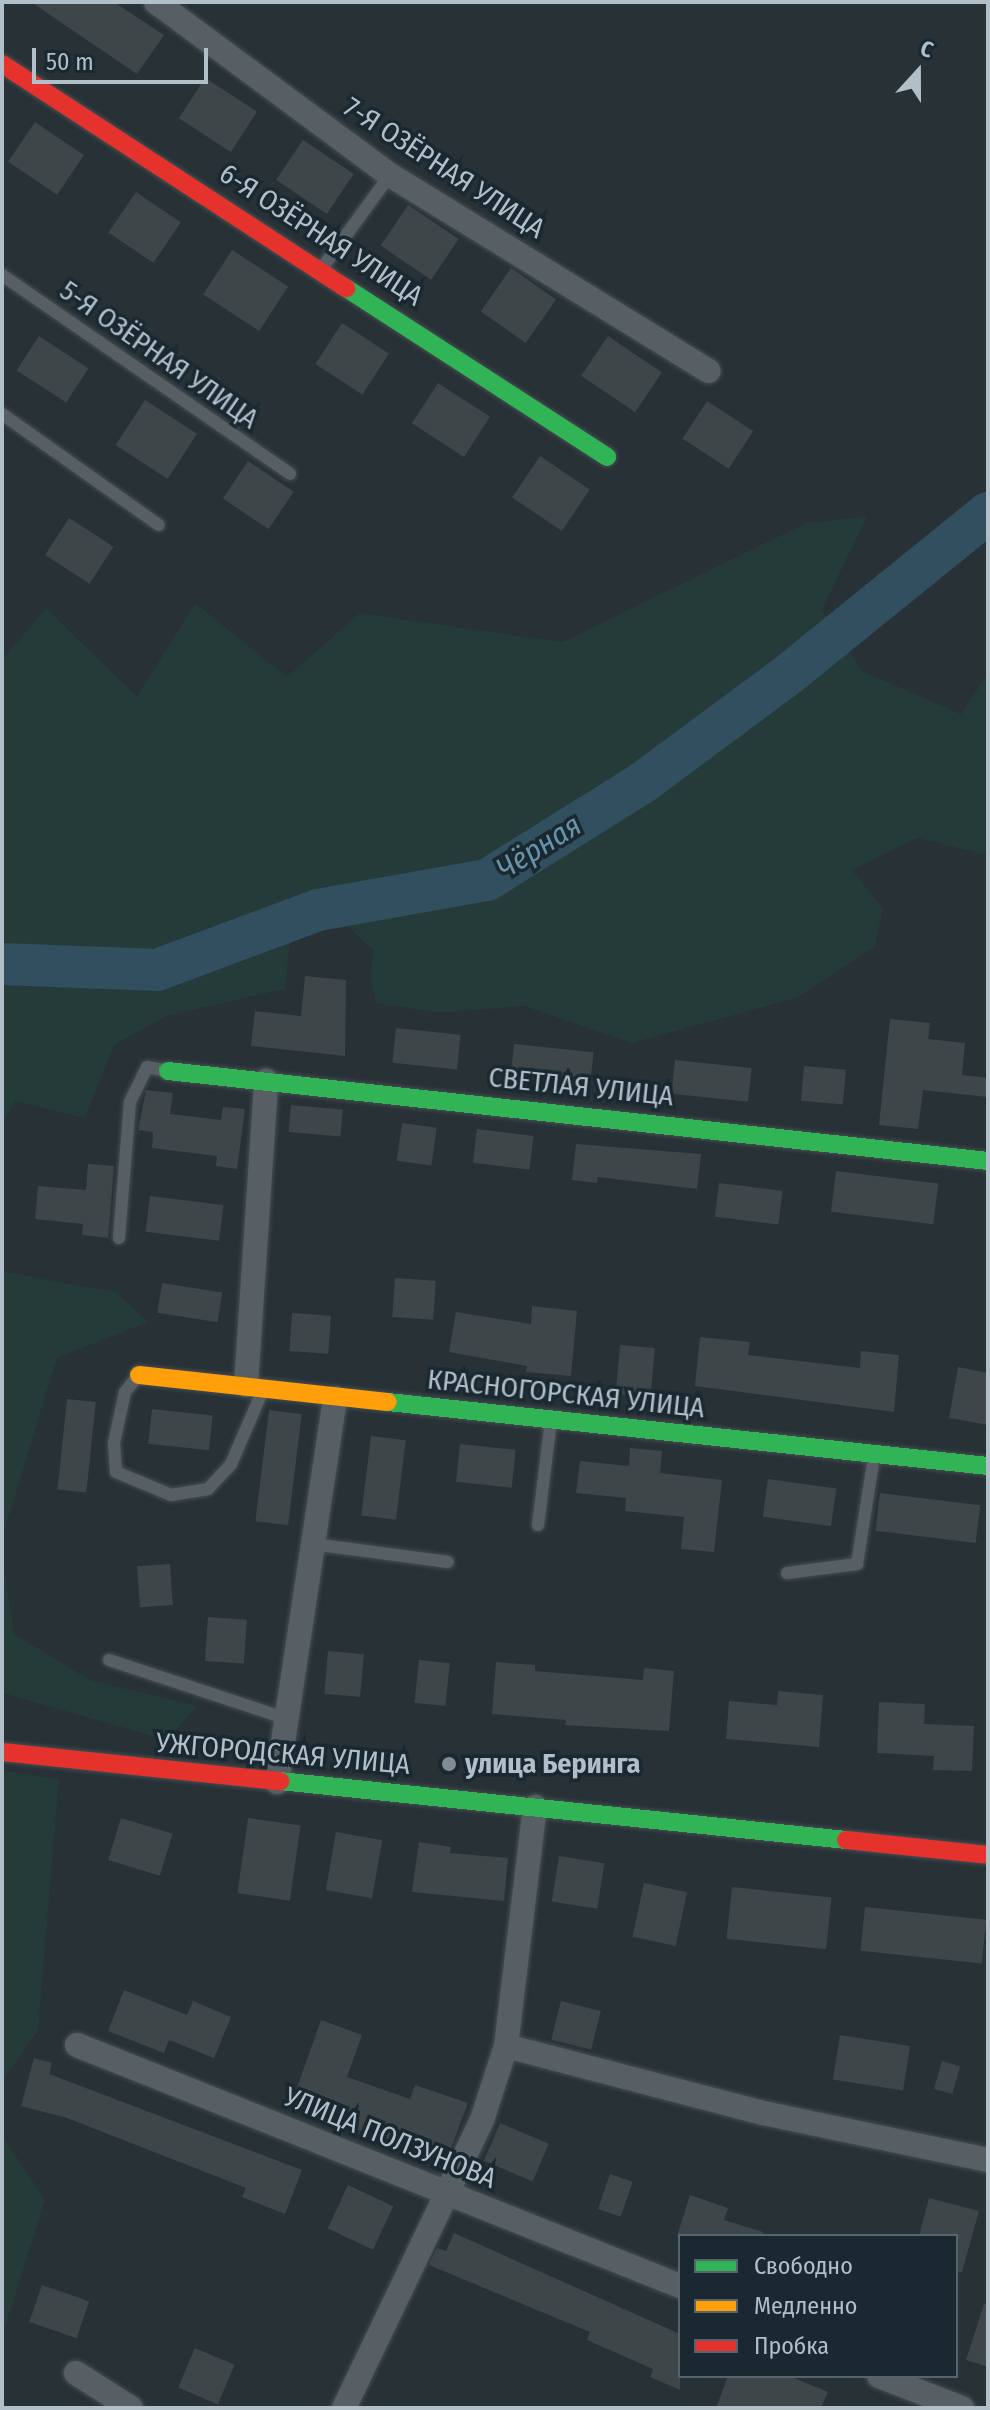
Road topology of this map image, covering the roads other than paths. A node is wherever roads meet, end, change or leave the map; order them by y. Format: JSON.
{"nodes":[{"id":1,"x":156,"y":2,"type":"edge"},
{"id":2,"x":2,"y":64,"type":"edge"},
{"id":3,"x":390,"y":175,"type":"junction"},
{"id":4,"x":322,"y":268,"type":"junction"},
{"id":5,"x":2,"y":275,"type":"edge"},
{"id":6,"x":709,"y":371,"type":"dead end"},
{"id":7,"x":2,"y":414,"type":"edge"},
{"id":8,"x":607,"y":457,"type":"dead end"},
{"id":9,"x":290,"y":474,"type":"dead end"},
{"id":10,"x":159,"y":525,"type":"dead end"},
{"id":11,"x":168,"y":1071,"type":"joint"},
{"id":12,"x":266,"y":1081,"type":"junction"},
{"id":13,"x":988,"y":1161,"type":"edge"},
{"id":14,"x":119,"y":1238,"type":"dead end"},
{"id":15,"x":139,"y":1375,"type":"joint"},
{"id":16,"x":255,"y":1386,"type":"junction"},
{"id":17,"x":335,"y":1398,"type":"junction"},
{"id":18,"x":551,"y":1420,"type":"junction"},
{"id":19,"x":875,"y":1454,"type":"junction"},
{"id":20,"x":988,"y":1466,"type":"edge"},
{"id":21,"x":538,"y":1525,"type":"dead end"},
{"id":22,"x":313,"y":1544,"type":"junction"},
{"id":23,"x":448,"y":1562,"type":"dead end"},
{"id":24,"x":787,"y":1573,"type":"dead end"},
{"id":25,"x":109,"y":1660,"type":"dead end"},
{"id":26,"x":287,"y":1719,"type":"junction"},
{"id":27,"x":2,"y":1752,"type":"edge"},
{"id":28,"x":277,"y":1782,"type":"junction"},
{"id":29,"x":535,"y":1807,"type":"junction"},
{"id":30,"x":988,"y":1855,"type":"edge"},
{"id":31,"x":77,"y":2045,"type":"dead end"},
{"id":32,"x":506,"y":2046,"type":"junction"},
{"id":33,"x":988,"y":2160,"type":"edge"},
{"id":34,"x":446,"y":2193,"type":"junction"},
{"id":35,"x":678,"y":2285,"type":"edge"},
{"id":36,"x":76,"y":2373,"type":"dead end"},
{"id":37,"x":884,"y":2378,"type":"edge"},
{"id":38,"x":131,"y":2408,"type":"edge"},
{"id":39,"x":344,"y":2408,"type":"edge"},
{"id":40,"x":962,"y":2408,"type":"edge"}],
"edges":[{"from":1,"to":3,"type":"street","name":"7-Я ОЗЁРНАЯ УЛИЦА"},
{"from":2,"to":4,"type":"street","name":"6-Я ОЗЁРНАЯ УЛИЦА"},
{"from":3,"to":4,"type":"lane"},
{"from":3,"to":6,"type":"street","name":"7-Я ОЗЁРНАЯ УЛИЦА"},
{"from":4,"to":8,"type":"street","name":"6-Я ОЗЁРНАЯ УЛИЦА"},
{"from":5,"to":9,"type":"lane","name":"5-Я ОЗЁРНАЯ УЛИЦА"},
{"from":7,"to":10,"type":"lane"},
{"from":11,"to":12,"type":"street","name":"СВЕТЛАЯ УЛИЦА"},
{"from":11,"to":14,"type":"lane"},
{"from":12,"to":13,"type":"street","name":"СВЕТЛАЯ УЛИЦА"},
{"from":12,"to":16,"type":"street"},
{"from":15,"to":16,"type":"street","name":"КРАСНОГОРСКАЯ УЛИЦА"},
{"from":15,"to":16,"type":"lane"},
{"from":16,"to":17,"type":"street","name":"КРАСНОГОРСКАЯ УЛИЦА"},
{"from":17,"to":18,"type":"street","name":"КРАСНОГОРСКАЯ УЛИЦА"},
{"from":17,"to":22,"type":"street"},
{"from":18,"to":19,"type":"street","name":"КРАСНОГОРСКАЯ УЛИЦА"},
{"from":18,"to":21,"type":"lane"},
{"from":19,"to":20,"type":"street","name":"КРАСНОГОРСКАЯ УЛИЦА"},
{"from":19,"to":24,"type":"lane"},
{"from":22,"to":23,"type":"lane"},
{"from":22,"to":26,"type":"street"},
{"from":25,"to":26,"type":"lane"},
{"from":26,"to":28,"type":"street"},
{"from":27,"to":28,"type":"street","name":"УЖГОРОДСКАЯ УЛИЦА"},
{"from":28,"to":29,"type":"street","name":"УЖГОРОДСКАЯ УЛИЦА"},
{"from":29,"to":30,"type":"street","name":"УЖГОРОДСКАЯ УЛИЦА"},
{"from":29,"to":32,"type":"street"},
{"from":31,"to":34,"type":"street","name":"УЛИЦА ПОЛЗУНОВА"},
{"from":32,"to":33,"type":"street"},
{"from":32,"to":34,"type":"street"},
{"from":34,"to":35,"type":"street","name":"УЛИЦА ПОЛЗУНОВА"},
{"from":34,"to":39,"type":"street"},
{"from":36,"to":38,"type":"street"},
{"from":37,"to":40,"type":"street"}]}
